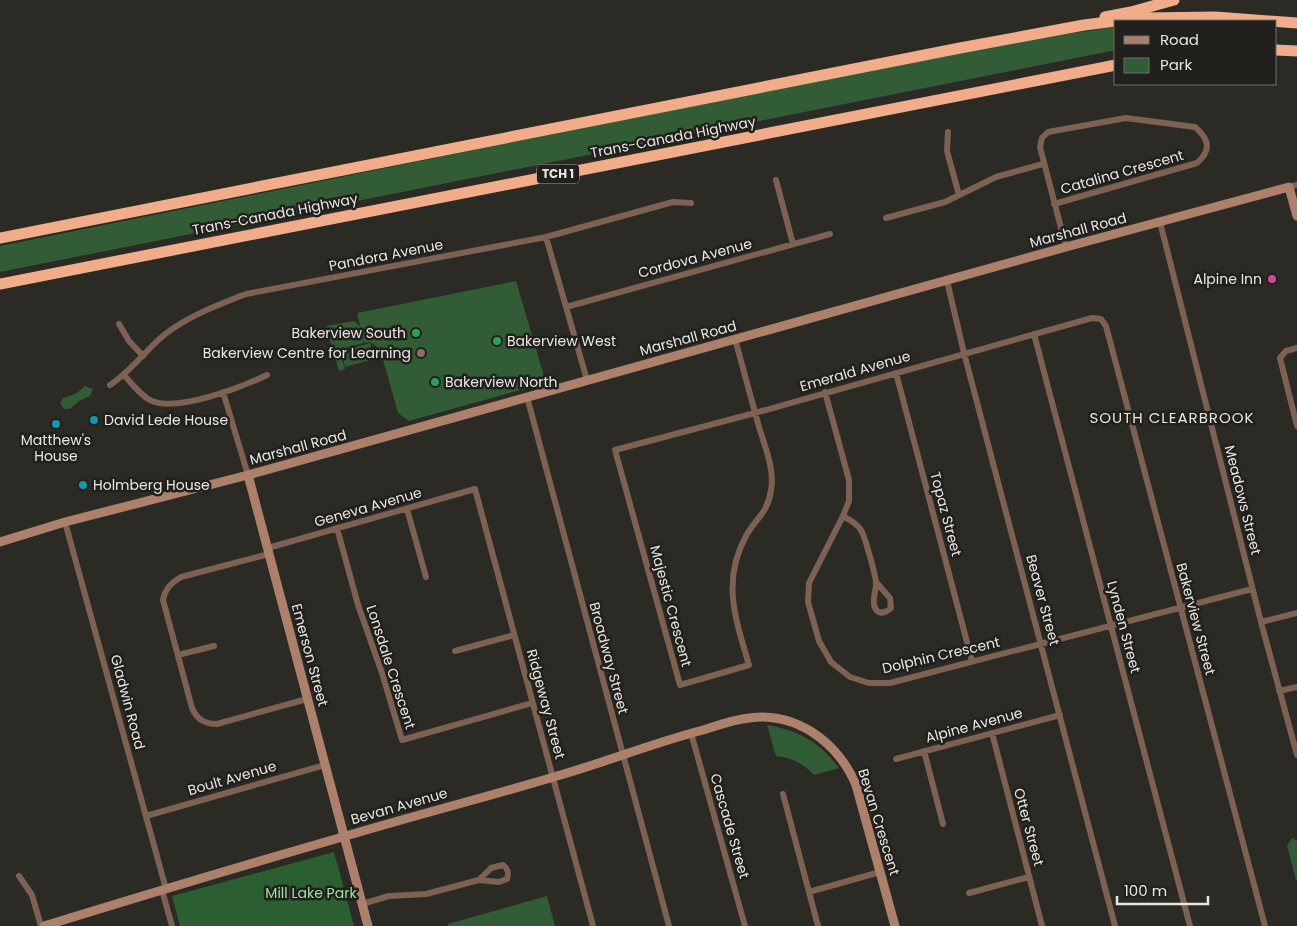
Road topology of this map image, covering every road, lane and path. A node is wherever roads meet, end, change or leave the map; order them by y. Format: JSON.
{"nodes":[{"id":1,"x":1174,"y":0,"type":"edge"},
{"id":2,"x":1126,"y":20,"type":"edge"},
{"id":3,"x":1256,"y":20,"type":"edge"},
{"id":4,"x":1114,"y":21,"type":"edge"},
{"id":5,"x":1277,"y":22,"type":"edge"},
{"id":6,"x":1297,"y":23,"type":"edge"},
{"id":7,"x":960,"y":48,"type":"junction"},
{"id":8,"x":1114,"y":65,"type":"edge"},
{"id":9,"x":948,"y":132,"type":"dead end"},
{"id":10,"x":1043,"y":164,"type":"junction"},
{"id":11,"x":776,"y":180,"type":"dead end"},
{"id":12,"x":1293,"y":186,"type":"edge"},
{"id":13,"x":959,"y":195,"type":"junction"},
{"id":14,"x":690,"y":203,"type":"dead end"},
{"id":15,"x":1054,"y":204,"type":"junction"},
{"id":16,"x":1297,"y":216,"type":"edge"},
{"id":17,"x":886,"y":218,"type":"dead end"},
{"id":18,"x":1160,"y":222,"type":"junction"},
{"id":19,"x":830,"y":234,"type":"dead end"},
{"id":20,"x":546,"y":237,"type":"junction"},
{"id":21,"x":0,"y":238,"type":"edge"},
{"id":22,"x":793,"y":244,"type":"junction"},
{"id":23,"x":1066,"y":247,"type":"junction"},
{"id":24,"x":947,"y":281,"type":"junction"},
{"id":25,"x":0,"y":284,"type":"edge"},
{"id":26,"x":566,"y":307,"type":"junction"},
{"id":27,"x":1101,"y":319,"type":"joint"},
{"id":28,"x":119,"y":324,"type":"dead end"},
{"id":29,"x":1034,"y":334,"type":"junction"},
{"id":30,"x":735,"y":339,"type":"junction"},
{"id":31,"x":1297,"y":348,"type":"edge"},
{"id":32,"x":964,"y":354,"type":"junction"},
{"id":33,"x":143,"y":356,"type":"junction"},
{"id":34,"x":896,"y":373,"type":"junction"},
{"id":35,"x":124,"y":375,"type":"junction"},
{"id":36,"x":267,"y":375,"type":"dead end"},
{"id":37,"x":587,"y":380,"type":"junction"},
{"id":38,"x":110,"y":384,"type":"dead end"},
{"id":39,"x":223,"y":392,"type":"junction"},
{"id":40,"x":825,"y":392,"type":"junction"},
{"id":41,"x":526,"y":397,"type":"junction"},
{"id":42,"x":755,"y":412,"type":"junction"},
{"id":43,"x":1297,"y":426,"type":"edge"},
{"id":44,"x":615,"y":450,"type":"joint"},
{"id":45,"x":248,"y":475,"type":"junction"},
{"id":46,"x":475,"y":489,"type":"joint"},
{"id":47,"x":407,"y":509,"type":"junction"},
{"id":48,"x":843,"y":516,"type":"junction"},
{"id":49,"x":65,"y":522,"type":"junction"},
{"id":50,"x":337,"y":528,"type":"junction"},
{"id":51,"x":0,"y":542,"type":"edge"},
{"id":52,"x":269,"y":551,"type":"junction"},
{"id":53,"x":426,"y":577,"type":"dead end"},
{"id":54,"x":876,"y":582,"type":"dead end"},
{"id":55,"x":1252,"y":589,"type":"junction"},
{"id":56,"x":1180,"y":607,"type":"junction"},
{"id":57,"x":1297,"y":613,"type":"edge"},
{"id":58,"x":1261,"y":622,"type":"junction"},
{"id":59,"x":1111,"y":626,"type":"junction"},
{"id":60,"x":514,"y":634,"type":"junction"},
{"id":61,"x":1041,"y":644,"type":"junction"},
{"id":62,"x":214,"y":646,"type":"dead end"},
{"id":63,"x":455,"y":651,"type":"dead end"},
{"id":64,"x":178,"y":655,"type":"junction"},
{"id":65,"x":972,"y":661,"type":"junction"},
{"id":66,"x":1297,"y":686,"type":"edge"},
{"id":67,"x":1279,"y":691,"type":"junction"},
{"id":68,"x":307,"y":699,"type":"junction"},
{"id":69,"x":532,"y":703,"type":"junction"},
{"id":70,"x":1060,"y":715,"type":"junction"},
{"id":71,"x":763,"y":718,"type":"joint"},
{"id":72,"x":691,"y":733,"type":"junction"},
{"id":73,"x":992,"y":733,"type":"junction"},
{"id":74,"x":924,"y":751,"type":"junction"},
{"id":75,"x":1297,"y":755,"type":"edge"},
{"id":76,"x":622,"y":756,"type":"junction"},
{"id":77,"x":896,"y":758,"type":"dead end"},
{"id":78,"x":325,"y":765,"type":"junction"},
{"id":79,"x":552,"y":778,"type":"junction"},
{"id":80,"x":783,"y":794,"type":"dead end"},
{"id":81,"x":146,"y":816,"type":"junction"},
{"id":82,"x":943,"y":824,"type":"dead end"},
{"id":83,"x":344,"y":836,"type":"junction"},
{"id":84,"x":880,"y":872,"type":"junction"},
{"id":85,"x":19,"y":876,"type":"dead end"},
{"id":86,"x":1029,"y":876,"type":"junction"},
{"id":87,"x":479,"y":880,"type":"dead end"},
{"id":88,"x":164,"y":889,"type":"junction"},
{"id":89,"x":809,"y":892,"type":"junction"},
{"id":90,"x":969,"y":893,"type":"dead end"},
{"id":91,"x":362,"y":904,"type":"junction"},
{"id":92,"x":42,"y":926,"type":"edge"},
{"id":93,"x":172,"y":926,"type":"edge"},
{"id":94,"x":368,"y":926,"type":"edge"},
{"id":95,"x":593,"y":926,"type":"edge"},
{"id":96,"x":668,"y":926,"type":"edge"},
{"id":97,"x":745,"y":926,"type":"edge"},
{"id":98,"x":818,"y":926,"type":"edge"},
{"id":99,"x":895,"y":926,"type":"edge"},
{"id":100,"x":1042,"y":926,"type":"edge"},
{"id":101,"x":1115,"y":926,"type":"edge"},
{"id":102,"x":1190,"y":926,"type":"edge"},
{"id":103,"x":1265,"y":926,"type":"edge"}],
"edges":[{"from":1,"to":7,"type":"highway"},
{"from":2,"to":3,"type":"highway"},
{"from":4,"to":7,"type":"highway"},
{"from":5,"to":6,"type":"highway"},
{"from":7,"to":21,"type":"highway"},
{"from":8,"to":25,"type":"highway","name":"Trans-Canada Highway","number":"TCH 1"},
{"from":9,"to":13,"type":"street"},
{"from":10,"to":13,"type":"street"},
{"from":10,"to":15,"type":"street","name":"Catalina Crescent"},
{"from":10,"to":15,"type":"street","name":"Catalina Crescent"},
{"from":11,"to":22,"type":"street"},
{"from":12,"to":16,"type":"main road"},
{"from":12,"to":18,"type":"main road","name":"Marshall Road"},
{"from":13,"to":17,"type":"street"},
{"from":14,"to":20,"type":"street","name":"Pandora Avenue"},
{"from":15,"to":23,"type":"street","name":"Catalina Crescent"},
{"from":18,"to":23,"type":"main road","name":"Marshall Road"},
{"from":18,"to":55,"type":"street","name":"Meadows Street"},
{"from":19,"to":22,"type":"street","name":"Cordova Avenue"},
{"from":20,"to":26,"type":"street"},
{"from":20,"to":33,"type":"street","name":"Pandora Avenue"},
{"from":22,"to":26,"type":"street","name":"Cordova Avenue"},
{"from":23,"to":24,"type":"main road","name":"Marshall Road"},
{"from":24,"to":30,"type":"main road","name":"Marshall Road"},
{"from":24,"to":32,"type":"street","name":"Beaver Street"},
{"from":26,"to":37,"type":"street"},
{"from":27,"to":29,"type":"street","name":"Emerald Avenue"},
{"from":27,"to":56,"type":"street","name":"Bakerview Street"},
{"from":28,"to":33,"type":"street"},
{"from":29,"to":32,"type":"street","name":"Emerald Avenue"},
{"from":29,"to":59,"type":"street","name":"Lynden Street"},
{"from":30,"to":37,"type":"main road","name":"Marshall Road"},
{"from":30,"to":42,"type":"street","name":"Majestic Crescent"},
{"from":31,"to":43,"type":"street"},
{"from":32,"to":34,"type":"street","name":"Emerald Avenue"},
{"from":32,"to":61,"type":"street","name":"Beaver Street"},
{"from":33,"to":35,"type":"street","name":"Pandora Avenue"},
{"from":34,"to":40,"type":"street","name":"Emerald Avenue"},
{"from":34,"to":65,"type":"street","name":"Topaz Street"},
{"from":35,"to":38,"type":"street","name":"Pandora Avenue"},
{"from":35,"to":39,"type":"street"},
{"from":36,"to":39,"type":"street"},
{"from":37,"to":41,"type":"main road","name":"Marshall Road"},
{"from":39,"to":45,"type":"street","name":"Emerson Street"},
{"from":40,"to":42,"type":"street","name":"Emerald Avenue"},
{"from":40,"to":48,"type":"street","name":"Dolphin Crescent"},
{"from":41,"to":45,"type":"main road","name":"Marshall Road"},
{"from":41,"to":76,"type":"street","name":"Broadway Street"},
{"from":42,"to":44,"type":"street","name":"Emerald Avenue"},
{"from":42,"to":44,"type":"street","name":"Majestic Crescent"},
{"from":45,"to":49,"type":"main road","name":"Marshall Road"},
{"from":45,"to":52,"type":"main road","name":"Emerson Street"},
{"from":46,"to":47,"type":"street","name":"Geneva Avenue"},
{"from":46,"to":60,"type":"street","name":"Ridgeway Street"},
{"from":47,"to":50,"type":"street","name":"Geneva Avenue"},
{"from":47,"to":53,"type":"street"},
{"from":48,"to":54,"type":"street"},
{"from":48,"to":65,"type":"street","name":"Dolphin Crescent"},
{"from":49,"to":51,"type":"main road","name":"Marshall Road"},
{"from":49,"to":81,"type":"street","name":"Gladwin Road"},
{"from":50,"to":52,"type":"street","name":"Geneva Avenue"},
{"from":50,"to":69,"type":"street","name":"Lonsdale Crescent"},
{"from":52,"to":64,"type":"street","name":"Geneva Avenue"},
{"from":52,"to":68,"type":"main road","name":"Emerson Street"},
{"from":55,"to":56,"type":"street","name":"Dolphin Crescent"},
{"from":55,"to":58,"type":"street","name":"Meadows Street"},
{"from":56,"to":59,"type":"street","name":"Dolphin Crescent"},
{"from":56,"to":103,"type":"street","name":"Bakerview Street"},
{"from":57,"to":58,"type":"street"},
{"from":58,"to":67,"type":"street","name":"Meadows Street"},
{"from":59,"to":61,"type":"street","name":"Dolphin Crescent"},
{"from":59,"to":102,"type":"street","name":"Lynden Street"},
{"from":60,"to":63,"type":"street"},
{"from":60,"to":69,"type":"street","name":"Ridgeway Street"},
{"from":61,"to":65,"type":"street","name":"Dolphin Crescent"},
{"from":61,"to":70,"type":"street","name":"Beaver Street"},
{"from":62,"to":64,"type":"street"},
{"from":64,"to":68,"type":"street","name":"Geneva Avenue"},
{"from":66,"to":67,"type":"street"},
{"from":67,"to":75,"type":"street","name":"Meadows Street"},
{"from":68,"to":78,"type":"main road","name":"Emerson Street"},
{"from":69,"to":79,"type":"street","name":"Ridgeway Street"},
{"from":70,"to":73,"type":"street","name":"Alpine Avenue"},
{"from":70,"to":101,"type":"street","name":"Beaver Street"},
{"from":71,"to":72,"type":"main road","name":"Bevan Avenue"},
{"from":71,"to":84,"type":"main road","name":"Bevan Crescent"},
{"from":72,"to":76,"type":"main road","name":"Bevan Avenue"},
{"from":72,"to":97,"type":"street","name":"Cascade Street"},
{"from":73,"to":74,"type":"street","name":"Alpine Avenue"},
{"from":73,"to":86,"type":"street","name":"Otter Street"},
{"from":74,"to":77,"type":"street","name":"Alpine Avenue"},
{"from":74,"to":82,"type":"street"},
{"from":76,"to":79,"type":"main road","name":"Bevan Avenue"},
{"from":76,"to":96,"type":"street","name":"Broadway Street"},
{"from":78,"to":81,"type":"street","name":"Boult Avenue"},
{"from":78,"to":83,"type":"main road","name":"Emerson Street"},
{"from":79,"to":83,"type":"main road","name":"Bevan Avenue"},
{"from":79,"to":95,"type":"street","name":"Ridgeway Street"},
{"from":80,"to":89,"type":"street"},
{"from":81,"to":88,"type":"street","name":"Gladwin Road"},
{"from":83,"to":88,"type":"main road","name":"Bevan Avenue"},
{"from":83,"to":91,"type":"main road","name":"Emerson Street"},
{"from":84,"to":89,"type":"street"},
{"from":84,"to":99,"type":"main road","name":"Bevan Crescent"},
{"from":85,"to":92,"type":"street"},
{"from":86,"to":90,"type":"street"},
{"from":86,"to":100,"type":"street","name":"Otter Street"},
{"from":87,"to":91,"type":"street"},
{"from":88,"to":92,"type":"main road","name":"Bevan Avenue"},
{"from":88,"to":93,"type":"street","name":"Gladwin Road"},
{"from":89,"to":98,"type":"street"},
{"from":91,"to":94,"type":"main road","name":"Emerson Street"}]}
